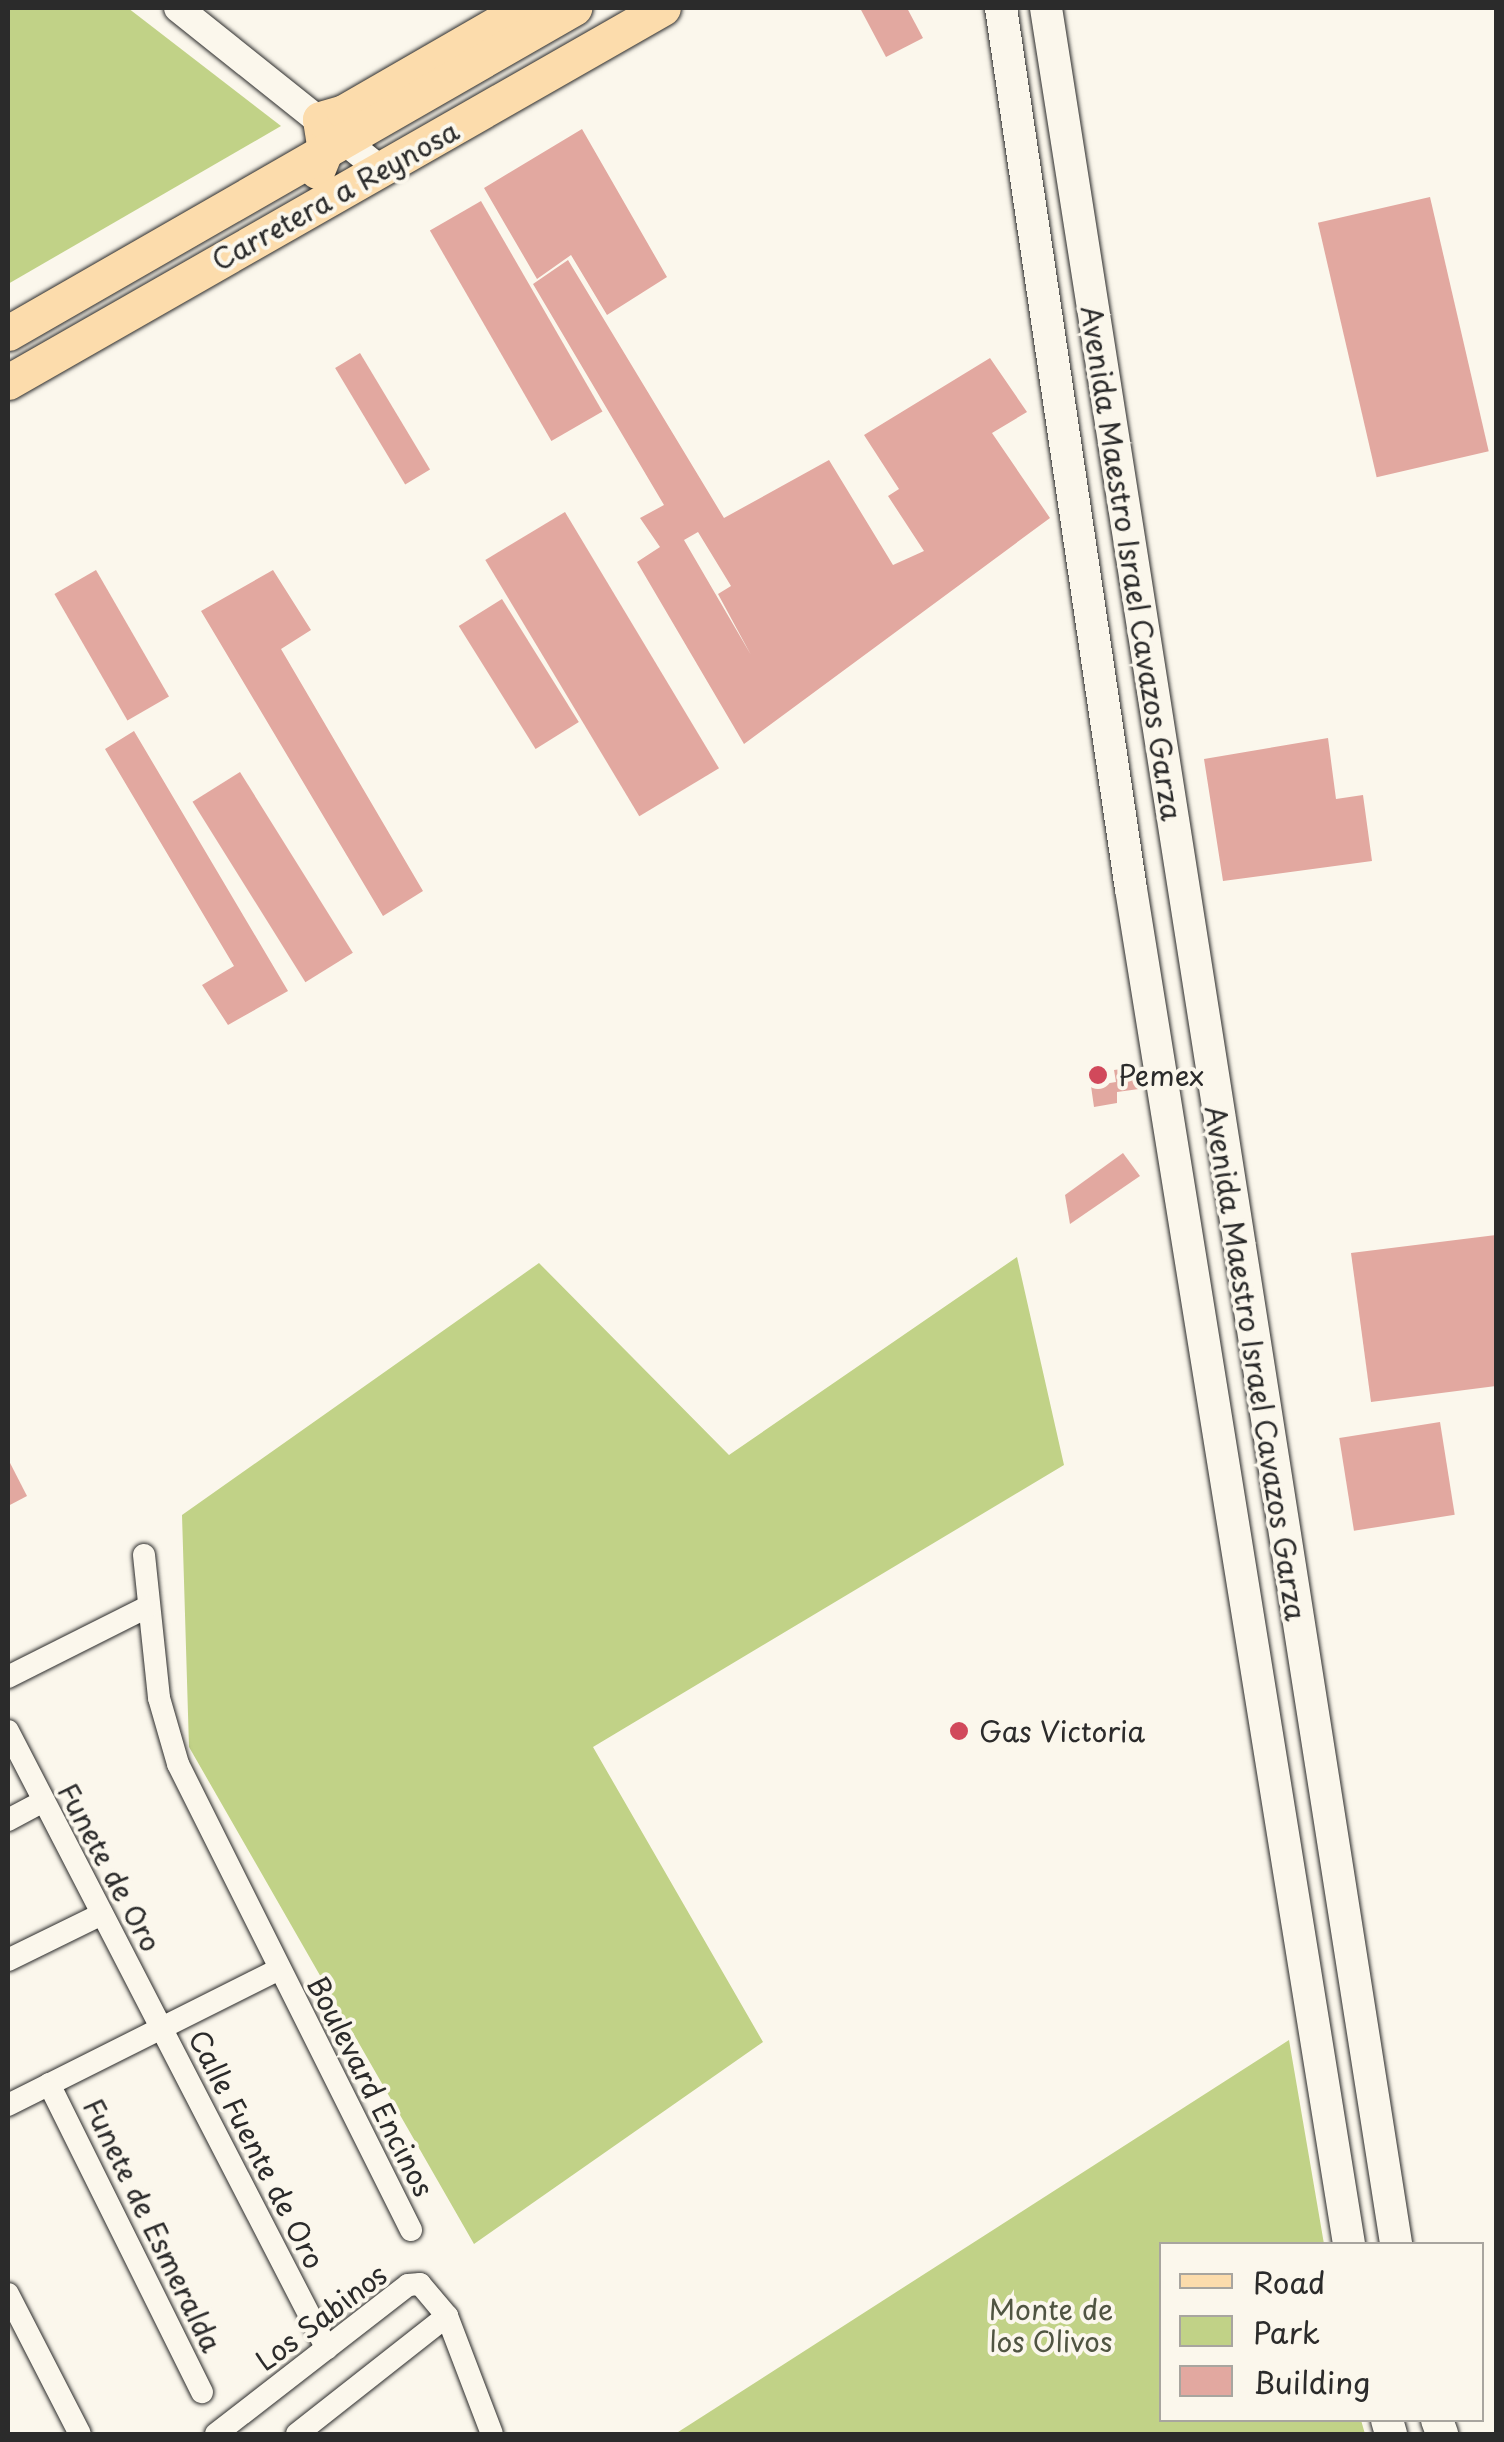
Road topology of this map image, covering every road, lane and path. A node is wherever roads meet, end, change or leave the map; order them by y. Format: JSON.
{"nodes":[{"id":1,"x":178,"y":8,"type":"edge"},
{"id":2,"x":524,"y":8,"type":"edge"},
{"id":3,"x":574,"y":8,"type":"edge"},
{"id":4,"x":664,"y":8,"type":"edge"},
{"id":5,"x":1001,"y":8,"type":"edge"},
{"id":6,"x":1046,"y":8,"type":"edge"},
{"id":7,"x":330,"y":137,"type":"junction"},
{"id":8,"x":382,"y":171,"type":"junction"},
{"id":9,"x":124,"y":312,"type":"junction"},
{"id":10,"x":8,"y":332,"type":"edge"},
{"id":11,"x":8,"y":382,"type":"edge"},
{"id":12,"x":1234,"y":1233,"type":"junction"},
{"id":13,"x":1189,"y":1241,"type":"junction"},
{"id":14,"x":1252,"y":1351,"type":"junction"},
{"id":15,"x":1210,"y":1360,"type":"junction"},
{"id":16,"x":144,"y":1555,"type":"dead end"},
{"id":17,"x":147,"y":1607,"type":"junction"},
{"id":18,"x":8,"y":1677,"type":"edge"},
{"id":19,"x":8,"y":1731,"type":"edge"},
{"id":20,"x":42,"y":1802,"type":"junction"},
{"id":21,"x":8,"y":1820,"type":"edge"},
{"id":22,"x":100,"y":1915,"type":"junction"},
{"id":23,"x":8,"y":1960,"type":"edge"},
{"id":24,"x":278,"y":1970,"type":"junction"},
{"id":25,"x":162,"y":2030,"type":"junction"},
{"id":26,"x":50,"y":2084,"type":"junction"},
{"id":27,"x":8,"y":2105,"type":"edge"},
{"id":28,"x":411,"y":2230,"type":"dead end"},
{"id":29,"x":1349,"y":2242,"type":"edge"},
{"id":30,"x":1396,"y":2242,"type":"edge"},
{"id":31,"x":8,"y":2294,"type":"edge"},
{"id":32,"x":448,"y":2316,"type":"junction"},
{"id":33,"x":327,"y":2349,"type":"junction"},
{"id":34,"x":202,"y":2392,"type":"dead end"},
{"id":35,"x":80,"y":2434,"type":"edge"},
{"id":36,"x":216,"y":2434,"type":"edge"},
{"id":37,"x":297,"y":2434,"type":"edge"},
{"id":38,"x":492,"y":2434,"type":"edge"}],
"edges":[{"from":1,"to":7,"type":"street"},
{"from":2,"to":7,"type":"main road"},
{"from":3,"to":7,"type":"main road","name":"Carretera a Reynosa"},
{"from":4,"to":8,"type":"main road","name":"Carretera a Reynosa"},
{"from":5,"to":13,"type":"main road","name":"Avenida Maestro Israel Cavazos Garza"},
{"from":6,"to":12,"type":"main road","name":"Avenida Maestro Israel Cavazos Garza"},
{"from":7,"to":8,"type":"street"},
{"from":7,"to":9,"type":"main road"},
{"from":7,"to":10,"type":"main road","name":"Carretera a Reynosa"},
{"from":8,"to":9,"type":"main road","name":"Carretera a Reynosa"},
{"from":9,"to":11,"type":"main road","name":"Carretera a Reynosa"},
{"from":12,"to":13,"type":"main road"},
{"from":12,"to":14,"type":"main road","name":"Avenida Maestro Israel Cavazos Garza"},
{"from":13,"to":15,"type":"main road","name":"Avenida Maestro Israel Cavazos Garza"},
{"from":14,"to":15,"type":"main road"},
{"from":14,"to":30,"type":"main road","name":"Avenida Maestro Israel Cavazos Garza"},
{"from":15,"to":29,"type":"main road","name":"Avenida Maestro Israel Cavazos Garza"},
{"from":16,"to":17,"type":"street","name":"Boulevard Encinos"},
{"from":17,"to":18,"type":"street"},
{"from":17,"to":24,"type":"street","name":"Boulevard Encinos"},
{"from":19,"to":20,"type":"street","name":"Funete de Oro"},
{"from":20,"to":21,"type":"street"},
{"from":20,"to":22,"type":"street","name":"Funete de Oro"},
{"from":22,"to":23,"type":"street"},
{"from":22,"to":25,"type":"street","name":"Funete de Oro"},
{"from":24,"to":25,"type":"street"},
{"from":24,"to":28,"type":"street","name":"Boulevard Encinos"},
{"from":25,"to":26,"type":"street"},
{"from":25,"to":33,"type":"street","name":"Calle Fuente de Oro"},
{"from":26,"to":27,"type":"street"},
{"from":26,"to":34,"type":"street","name":"Funete de Esmeralda"},
{"from":31,"to":35,"type":"street"},
{"from":32,"to":33,"type":"street","name":"Los Sabinos"},
{"from":32,"to":37,"type":"street"},
{"from":32,"to":38,"type":"street"},
{"from":33,"to":36,"type":"street","name":"Los Sabinos"}]}
